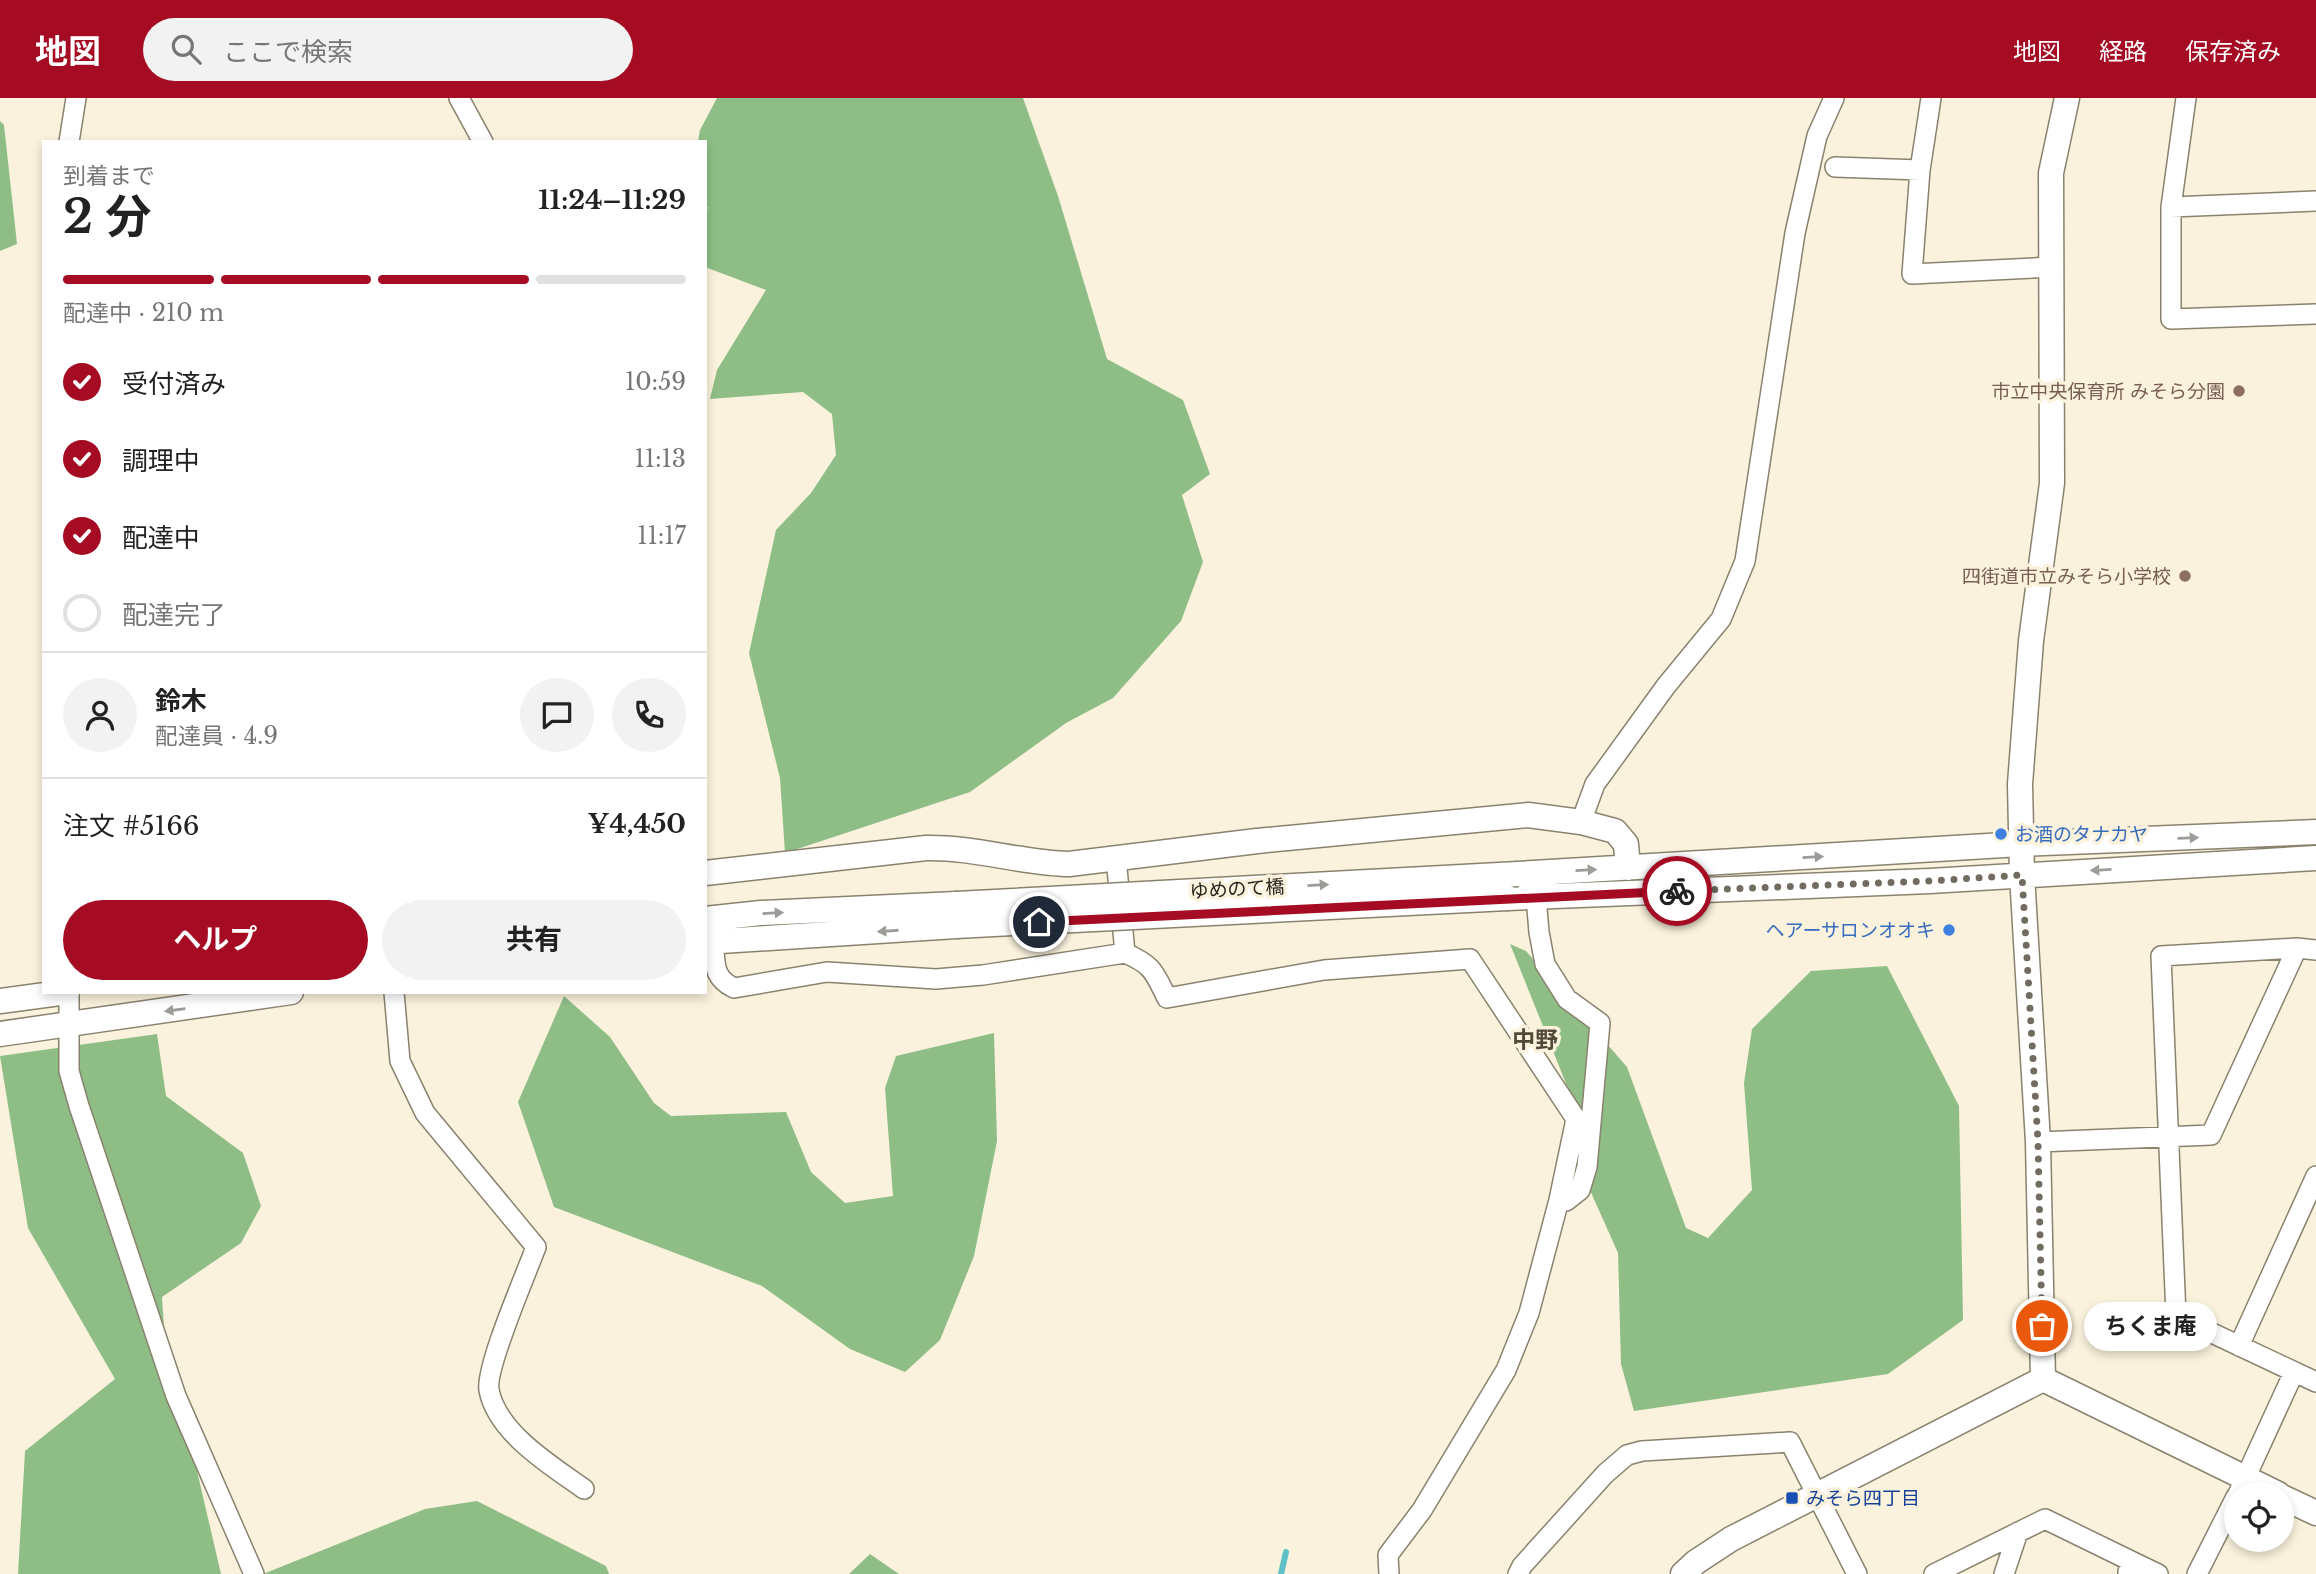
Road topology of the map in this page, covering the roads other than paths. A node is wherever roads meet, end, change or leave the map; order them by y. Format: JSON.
{"nodes":[{"id":1,"x":76,"y":98,"type":"edge"},
{"id":2,"x":460,"y":98,"type":"edge"},
{"id":3,"x":1834,"y":98,"type":"edge"},
{"id":4,"x":1931,"y":98,"type":"edge"},
{"id":5,"x":2067,"y":98,"type":"edge"},
{"id":6,"x":2186,"y":98,"type":"edge"},
{"id":7,"x":69,"y":140,"type":"edge"},
{"id":8,"x":482,"y":140,"type":"edge"},
{"id":9,"x":1835,"y":167,"type":"dead end"},
{"id":10,"x":1920,"y":170,"type":"junction"},
{"id":11,"x":2316,"y":201,"type":"edge"},
{"id":12,"x":2171,"y":207,"type":"junction"},
{"id":13,"x":2052,"y":267,"type":"junction"},
{"id":14,"x":2316,"y":314,"type":"edge"},
{"id":15,"x":1581,"y":822,"type":"junction"},
{"id":16,"x":2316,"y":832,"type":"edge"},
{"id":17,"x":2021,"y":844,"type":"junction"},
{"id":18,"x":1116,"y":858,"type":"junction"},
{"id":19,"x":2316,"y":858,"type":"edge"},
{"id":20,"x":1628,"y":867,"type":"junction"},
{"id":21,"x":707,"y":873,"type":"edge"},
{"id":22,"x":2022,"y":875,"type":"junction"},
{"id":23,"x":1536,"y":897,"type":"junction"},
{"id":24,"x":956,"y":915,"type":"junction"},
{"id":25,"x":708,"y":934,"type":"edge"},
{"id":26,"x":2306,"y":949,"type":"edge"},
{"id":27,"x":1125,"y":953,"type":"junction"},
{"id":28,"x":53,"y":994,"type":"edge"},
{"id":29,"x":68,"y":994,"type":"edge"},
{"id":30,"x":278,"y":994,"type":"edge"},
{"id":31,"x":394,"y":994,"type":"edge"},
{"id":32,"x":0,"y":1001,"type":"edge"},
{"id":33,"x":69,"y":1025,"type":"junction"},
{"id":34,"x":0,"y":1034,"type":"edge"},
{"id":35,"x":2168,"y":1136,"type":"junction"},
{"id":36,"x":2038,"y":1142,"type":"junction"},
{"id":37,"x":2316,"y":1176,"type":"edge"},
{"id":38,"x":1559,"y":1200,"type":"junction"},
{"id":39,"x":2239,"y":1346,"type":"junction"},
{"id":40,"x":2294,"y":1372,"type":"junction"},
{"id":41,"x":2043,"y":1379,"type":"junction"},
{"id":42,"x":2316,"y":1382,"type":"edge"},
{"id":43,"x":2226,"y":1482,"type":"edge"},
{"id":44,"x":2244,"y":1482,"type":"edge"},
{"id":45,"x":584,"y":1489,"type":"dead end"},
{"id":46,"x":1817,"y":1496,"type":"junction"},
{"id":47,"x":2294,"y":1503,"type":"edge"},
{"id":48,"x":2316,"y":1513,"type":"edge"},
{"id":49,"x":2224,"y":1521,"type":"edge"},
{"id":50,"x":2018,"y":1531,"type":"junction"},
{"id":51,"x":2129,"y":1568,"type":"edge"},
{"id":52,"x":254,"y":1574,"type":"edge"},
{"id":53,"x":1389,"y":1574,"type":"edge"},
{"id":54,"x":1518,"y":1574,"type":"edge"},
{"id":55,"x":1683,"y":1574,"type":"edge"},
{"id":56,"x":1857,"y":1574,"type":"edge"},
{"id":57,"x":1934,"y":1574,"type":"edge"},
{"id":58,"x":2004,"y":1574,"type":"edge"},
{"id":59,"x":2158,"y":1574,"type":"edge"},
{"id":60,"x":2197,"y":1574,"type":"edge"}],
"edges":[{"from":1,"to":7,"type":"street"},
{"from":2,"to":8,"type":"street"},
{"from":3,"to":15,"type":"street"},
{"from":4,"to":10,"type":"street"},
{"from":5,"to":13,"type":"street"},
{"from":6,"to":12,"type":"street"},
{"from":9,"to":10,"type":"street"},
{"from":10,"to":13,"type":"street"},
{"from":11,"to":12,"type":"street"},
{"from":12,"to":14,"type":"street"},
{"from":13,"to":17,"type":"street"},
{"from":15,"to":18,"type":"street"},
{"from":15,"to":20,"type":"street"},
{"from":17,"to":16,"type":"street","name":"ゆめのて橋","one_way":true},
{"from":20,"to":17,"type":"street","name":"ゆめのて橋","one_way":true},
{"from":17,"to":22,"type":"street"},
{"from":18,"to":21,"type":"street"},
{"from":18,"to":27,"type":"street"},
{"from":19,"to":22,"type":"street","name":"ゆめのて橋","one_way":true},
{"from":24,"to":20,"type":"street","name":"ゆめのて橋","one_way":true,"bridge":true},
{"from":22,"to":23,"type":"street","name":"ゆめのて橋"},
{"from":22,"to":36,"type":"street"},
{"from":23,"to":24,"type":"street","name":"ゆめのて橋","bridge":true},
{"from":23,"to":38,"type":"street"},
{"from":24,"to":25,"type":"street"},
{"from":25,"to":27,"type":"street"},
{"from":26,"to":35,"type":"street"},
{"from":26,"to":35,"type":"street"},
{"from":27,"to":38,"type":"street"},
{"from":28,"to":32,"type":"street"},
{"from":29,"to":33,"type":"street"},
{"from":30,"to":33,"type":"street","one_way":true},
{"from":31,"to":45,"type":"street"},
{"from":33,"to":34,"type":"street"},
{"from":33,"to":52,"type":"street"},
{"from":35,"to":36,"type":"street"},
{"from":35,"to":39,"type":"street"},
{"from":36,"to":41,"type":"street"},
{"from":37,"to":39,"type":"street"},
{"from":38,"to":53,"type":"street"},
{"from":39,"to":40,"type":"street"},
{"from":40,"to":42,"type":"street"},
{"from":40,"to":44,"type":"street"},
{"from":41,"to":43,"type":"street"},
{"from":41,"to":46,"type":"street"},
{"from":46,"to":54,"type":"street"},
{"from":46,"to":55,"type":"street"},
{"from":46,"to":56,"type":"street"},
{"from":47,"to":48,"type":"street"},
{"from":49,"to":60,"type":"street"},
{"from":50,"to":51,"type":"street"},
{"from":50,"to":57,"type":"street"},
{"from":50,"to":58,"type":"street"},
{"from":51,"to":59,"type":"street"}]}
